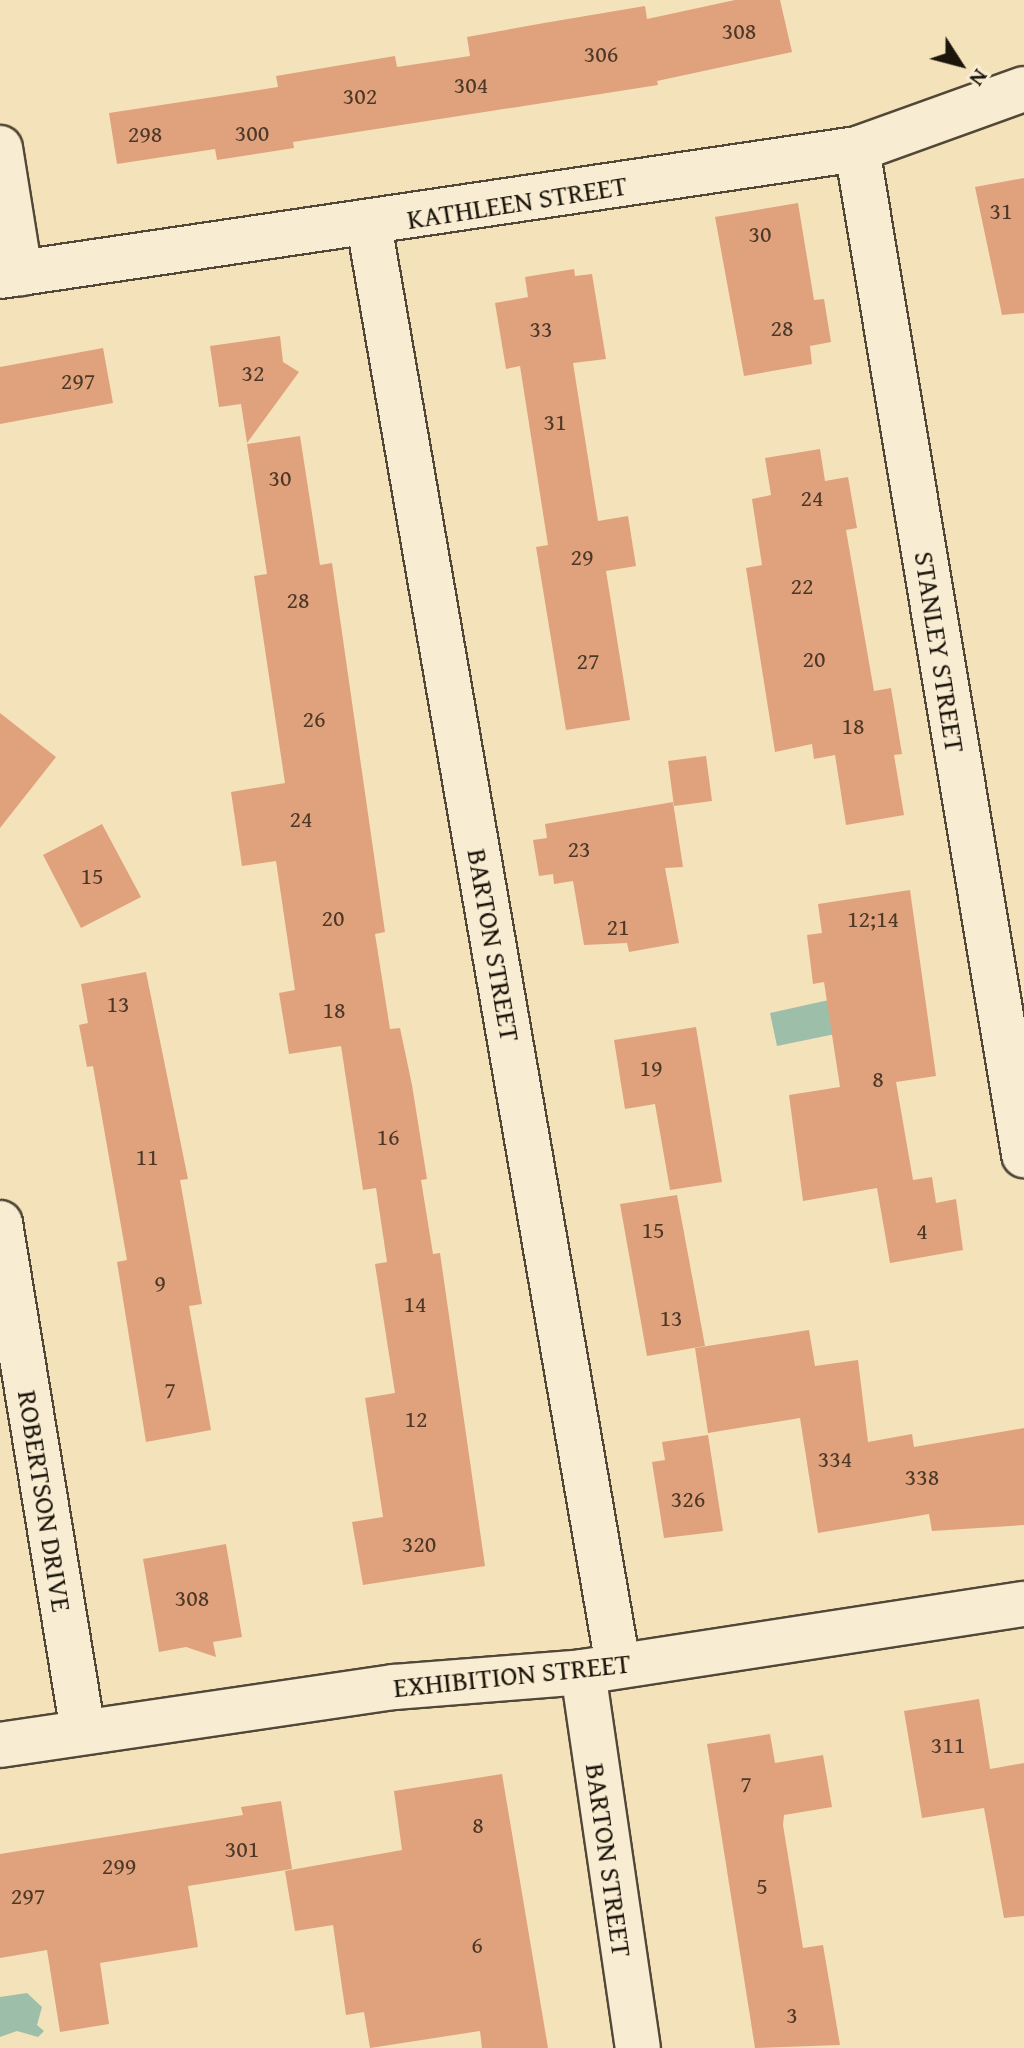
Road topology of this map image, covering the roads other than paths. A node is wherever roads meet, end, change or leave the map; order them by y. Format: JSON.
{"nodes":[{"id":1,"x":1024,"y":89,"type":"edge"},
{"id":2,"x":0,"y":148,"type":"edge"},
{"id":3,"x":857,"y":149,"type":"junction"},
{"id":4,"x":369,"y":225,"type":"junction"},
{"id":5,"x":10,"y":274,"type":"edge"},
{"id":6,"x":1024,"y":1155,"type":"edge"},
{"id":7,"x":0,"y":1223,"type":"edge"},
{"id":8,"x":1024,"y":1604,"type":"edge"},
{"id":9,"x":601,"y":1668,"type":"junction"},
{"id":10,"x":83,"y":1732,"type":"junction"},
{"id":11,"x":0,"y":1745,"type":"edge"},
{"id":12,"x":638,"y":2048,"type":"edge"}],
"edges":[{"from":1,"to":3,"type":"street","name":"KATHLEEN STREET"},
{"from":2,"to":5,"type":"street"},
{"from":3,"to":4,"type":"street","name":"KATHLEEN STREET"},
{"from":3,"to":6,"type":"street","name":"STANLEY STREET"},
{"from":4,"to":5,"type":"street","name":"KATHLEEN STREET"},
{"from":4,"to":9,"type":"street","name":"BARTON STREET"},
{"from":7,"to":10,"type":"street","name":"ROBERTSON DRIVE"},
{"from":8,"to":9,"type":"street","name":"EXHIBITION STREET"},
{"from":9,"to":10,"type":"street","name":"EXHIBITION STREET"},
{"from":9,"to":12,"type":"street","name":"BARTON STREET"},
{"from":10,"to":11,"type":"street","name":"EXHIBITION STREET"}]}
